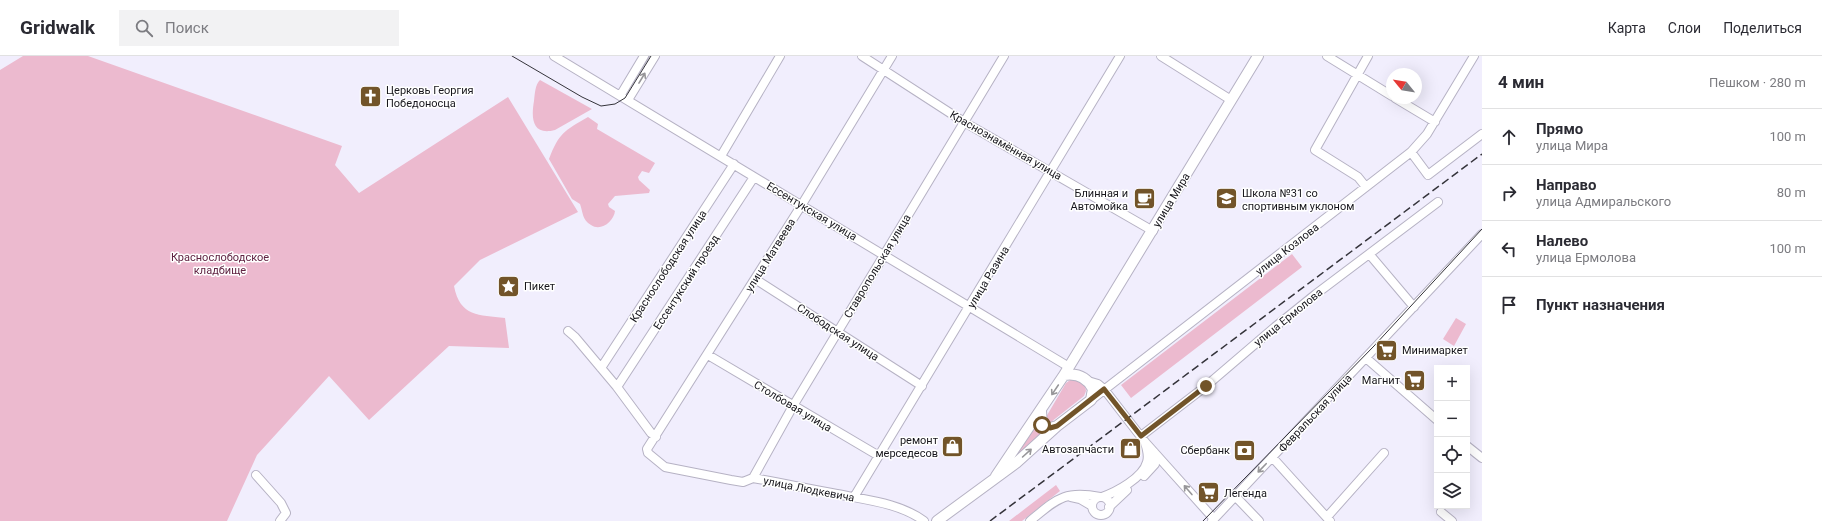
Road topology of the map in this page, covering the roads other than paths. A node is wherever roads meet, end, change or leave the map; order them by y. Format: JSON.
{"nodes":[{"id":1,"x":554,"y":56,"type":"edge"},
{"id":2,"x":644,"y":56,"type":"edge"},
{"id":3,"x":655,"y":56,"type":"edge"},
{"id":4,"x":780,"y":56,"type":"edge"},
{"id":5,"x":862,"y":56,"type":"edge"},
{"id":6,"x":892,"y":56,"type":"edge"},
{"id":7,"x":1004,"y":56,"type":"edge"},
{"id":8,"x":1120,"y":56,"type":"edge"},
{"id":9,"x":1162,"y":56,"type":"edge"},
{"id":10,"x":1258,"y":56,"type":"edge"},
{"id":11,"x":1327,"y":56,"type":"edge"},
{"id":12,"x":1368,"y":56,"type":"edge"},
{"id":13,"x":1474,"y":56,"type":"edge"},
{"id":14,"x":884,"y":70,"type":"junction"},
{"id":15,"x":1357,"y":75,"type":"junction"},
{"id":16,"x":1386,"y":92,"type":"edge"},
{"id":17,"x":620,"y":96,"type":"junction"},
{"id":18,"x":628,"y":100,"type":"junction"},
{"id":19,"x":1231,"y":100,"type":"junction"},
{"id":20,"x":1405,"y":104,"type":"edge"},
{"id":21,"x":964,"y":122,"type":"junction"},
{"id":22,"x":1435,"y":122,"type":"junction"},
{"id":23,"x":1482,"y":134,"type":"edge"},
{"id":24,"x":1411,"y":152,"type":"junction"},
{"id":25,"x":721,"y":156,"type":"junction"},
{"id":26,"x":734,"y":164,"type":"junction"},
{"id":27,"x":1051,"y":171,"type":"junction"},
{"id":28,"x":754,"y":177,"type":"junction"},
{"id":29,"x":1366,"y":187,"type":"junction"},
{"id":30,"x":1438,"y":202,"type":"dead end"},
{"id":31,"x":801,"y":206,"type":"junction"},
{"id":32,"x":1153,"y":231,"type":"junction"},
{"id":33,"x":1482,"y":234,"type":"edge"},
{"id":34,"x":884,"y":255,"type":"junction"},
{"id":35,"x":1370,"y":255,"type":"junction"},
{"id":36,"x":755,"y":279,"type":"junction"},
{"id":37,"x":1414,"y":307,"type":"junction"},
{"id":38,"x":970,"y":308,"type":"junction"},
{"id":39,"x":568,"y":331,"type":"dead end"},
{"id":40,"x":838,"y":331,"type":"junction"},
{"id":41,"x":1083,"y":345,"type":"junction"},
{"id":42,"x":708,"y":355,"type":"junction"},
{"id":43,"x":1366,"y":358,"type":"junction"},
{"id":44,"x":601,"y":368,"type":"junction"},
{"id":45,"x":1067,"y":371,"type":"junction"},
{"id":46,"x":1086,"y":379,"type":"junction"},
{"id":47,"x":922,"y":386,"type":"junction"},
{"id":48,"x":617,"y":387,"type":"junction"},
{"id":49,"x":1104,"y":389,"type":"junction"},
{"id":50,"x":1091,"y":400,"type":"junction"},
{"id":51,"x":793,"y":406,"type":"junction"},
{"id":52,"x":1041,"y":411,"type":"junction"},
{"id":53,"x":1434,"y":417,"type":"edge"},
{"id":54,"x":1057,"y":426,"type":"junction"},
{"id":55,"x":656,"y":437,"type":"junction"},
{"id":56,"x":1143,"y":439,"type":"junction"},
{"id":57,"x":1470,"y":448,"type":"edge"},
{"id":58,"x":1154,"y":452,"type":"junction"},
{"id":59,"x":648,"y":453,"type":"joint"},
{"id":60,"x":1384,"y":453,"type":"dead end"},
{"id":61,"x":879,"y":456,"type":"junction"},
{"id":62,"x":1272,"y":457,"type":"junction"},
{"id":63,"x":1482,"y":458,"type":"edge"},
{"id":64,"x":256,"y":474,"type":"dead end"},
{"id":65,"x":996,"y":476,"type":"junction"},
{"id":66,"x":753,"y":478,"type":"junction"},
{"id":67,"x":1235,"y":496,"type":"junction"},
{"id":68,"x":854,"y":497,"type":"junction"},
{"id":69,"x":1062,"y":497,"type":"junction"},
{"id":70,"x":1101,"y":497,"type":"junction"},
{"id":71,"x":1092,"y":506,"type":"junction"},
{"id":72,"x":1441,"y":512,"type":"dead end"},
{"id":73,"x":1105,"y":516,"type":"edge"},
{"id":74,"x":1328,"y":519,"type":"edge"},
{"id":75,"x":1213,"y":520,"type":"edge"},
{"id":76,"x":280,"y":521,"type":"edge"},
{"id":77,"x":924,"y":521,"type":"edge"},
{"id":78,"x":937,"y":521,"type":"edge"},
{"id":79,"x":1030,"y":521,"type":"edge"},
{"id":80,"x":1259,"y":521,"type":"edge"},
{"id":81,"x":1452,"y":521,"type":"edge"}],
"edges":[{"from":1,"to":17,"type":"street","name":"Ессентукская улица"},
{"from":2,"to":17,"type":"street"},
{"from":18,"to":3,"type":"street","one_way":true},
{"from":4,"to":25,"type":"street"},
{"from":5,"to":14,"type":"street","name":"Краснознамённая улица"},
{"from":6,"to":14,"type":"street","name":"улица Матвеева"},
{"from":7,"to":21,"type":"street","name":"Ставропольская улица"},
{"from":8,"to":27,"type":"street","name":"улица Разина"},
{"from":9,"to":19,"type":"street"},
{"from":10,"to":19,"type":"main road","name":"улица Мира"},
{"from":11,"to":15,"type":"street"},
{"from":12,"to":15,"type":"street"},
{"from":13,"to":22,"type":"street","name":"улица Козлова"},
{"from":14,"to":21,"type":"street","name":"Краснознамённая улица"},
{"from":14,"to":31,"type":"street","name":"улица Матвеева"},
{"from":15,"to":16,"type":"street"},
{"from":15,"to":29,"type":"street"},
{"from":17,"to":18,"type":"street","name":"Ессентукская улица"},
{"from":18,"to":25,"type":"street","name":"Ессентукская улица"},
{"from":19,"to":32,"type":"main road","name":"улица Мира"},
{"from":20,"to":22,"type":"street"},
{"from":21,"to":27,"type":"street","name":"Краснознамённая улица"},
{"from":21,"to":34,"type":"street","name":"Ставропольская улица"},
{"from":22,"to":24,"type":"street","name":"улица Козлова"},
{"from":23,"to":24,"type":"street"},
{"from":24,"to":29,"type":"street","name":"улица Козлова"},
{"from":25,"to":26,"type":"street","name":"Ессентукская улица"},
{"from":26,"to":28,"type":"street","name":"Ессентукская улица"},
{"from":26,"to":44,"type":"street","name":"Краснослободская улица"},
{"from":27,"to":32,"type":"street","name":"Краснознамённая улица"},
{"from":27,"to":38,"type":"street","name":"улица Разина"},
{"from":28,"to":31,"type":"street","name":"Ессентукская улица"},
{"from":28,"to":48,"type":"street","name":"Ессентукский проезд"},
{"from":29,"to":49,"type":"street","name":"улица Козлова"},
{"from":30,"to":35,"type":"street","name":"улица Ермолова"},
{"from":31,"to":34,"type":"street","name":"Ессентукская улица"},
{"from":31,"to":36,"type":"street","name":"улица Матвеева"},
{"from":32,"to":41,"type":"main road","name":"улица Мира"},
{"from":33,"to":37,"type":"street","name":"Февральская улица"},
{"from":34,"to":38,"type":"street","name":"Ессентукская улица"},
{"from":34,"to":40,"type":"street","name":"Ставропольская улица"},
{"from":35,"to":37,"type":"street"},
{"from":35,"to":56,"type":"street","name":"улица Ермолова"},
{"from":36,"to":40,"type":"street","name":"Слободская улица"},
{"from":36,"to":42,"type":"street","name":"улица Матвеева"},
{"from":37,"to":43,"type":"street","name":"Февральская улица"},
{"from":38,"to":45,"type":"street","name":"Ессентукская улица"},
{"from":38,"to":47,"type":"street","name":"улица Разина"},
{"from":39,"to":44,"type":"street"},
{"from":40,"to":47,"type":"street","name":"Слободская улица"},
{"from":40,"to":51,"type":"street","name":"Ставропольская улица"},
{"from":41,"to":45,"type":"main road","name":"улица Мира"},
{"from":41,"to":46,"type":"main road","name":"улица Мира"},
{"from":42,"to":51,"type":"street","name":"Столбовая улица"},
{"from":42,"to":55,"type":"street","name":"улица Матвеева"},
{"from":43,"to":53,"type":"street"},
{"from":43,"to":62,"type":"street","name":"Февральская улица"},
{"from":44,"to":48,"type":"street"},
{"from":45,"to":46,"type":"main road"},
{"from":45,"to":52,"type":"main road","name":"улица Мира","one_way":true},
{"from":46,"to":49,"type":"street"},
{"from":46,"to":50,"type":"main road","name":"улица Мира"},
{"from":47,"to":61,"type":"street","name":"улица Разина"},
{"from":48,"to":55,"type":"street"},
{"from":49,"to":50,"type":"street","name":"улица Козлова"},
{"from":49,"to":56,"type":"street"},
{"from":50,"to":54,"type":"main road"},
{"from":51,"to":61,"type":"street","name":"Столбовая улица"},
{"from":51,"to":66,"type":"street","name":"Ставропольская улица"},
{"from":52,"to":54,"type":"main road"},
{"from":52,"to":65,"type":"main road","name":"улица Мира"},
{"from":65,"to":54,"type":"main road","one_way":true},
{"from":55,"to":59,"type":"street","name":"улица Матвеева"},
{"from":56,"to":58,"type":"street"},
{"from":56,"to":70,"type":"street"},
{"from":57,"to":63,"type":"street"},
{"from":58,"to":73,"type":"street"},
{"from":75,"to":58,"type":"street","one_way":true},
{"from":59,"to":66,"type":"street","name":"улица Людкевича"},
{"from":60,"to":74,"type":"street"},
{"from":61,"to":68,"type":"street","name":"улица Разина"},
{"from":62,"to":67,"type":"street","name":"Февральская улица","one_way":true},
{"from":62,"to":74,"type":"street"},
{"from":64,"to":76,"type":"street"},
{"from":65,"to":78,"type":"main road"},
{"from":66,"to":68,"type":"street","name":"улица Людкевича"},
{"from":67,"to":75,"type":"street","name":"Февральская улица"},
{"from":67,"to":80,"type":"street"},
{"from":68,"to":77,"type":"street","name":"улица Людкевича"},
{"from":69,"to":70,"type":"street"},
{"from":69,"to":71,"type":"street"},
{"from":69,"to":79,"type":"street"},
{"from":70,"to":71,"type":"street"},
{"from":70,"to":73,"type":"street"},
{"from":71,"to":73,"type":"street"},
{"from":72,"to":81,"type":"street"}]}
